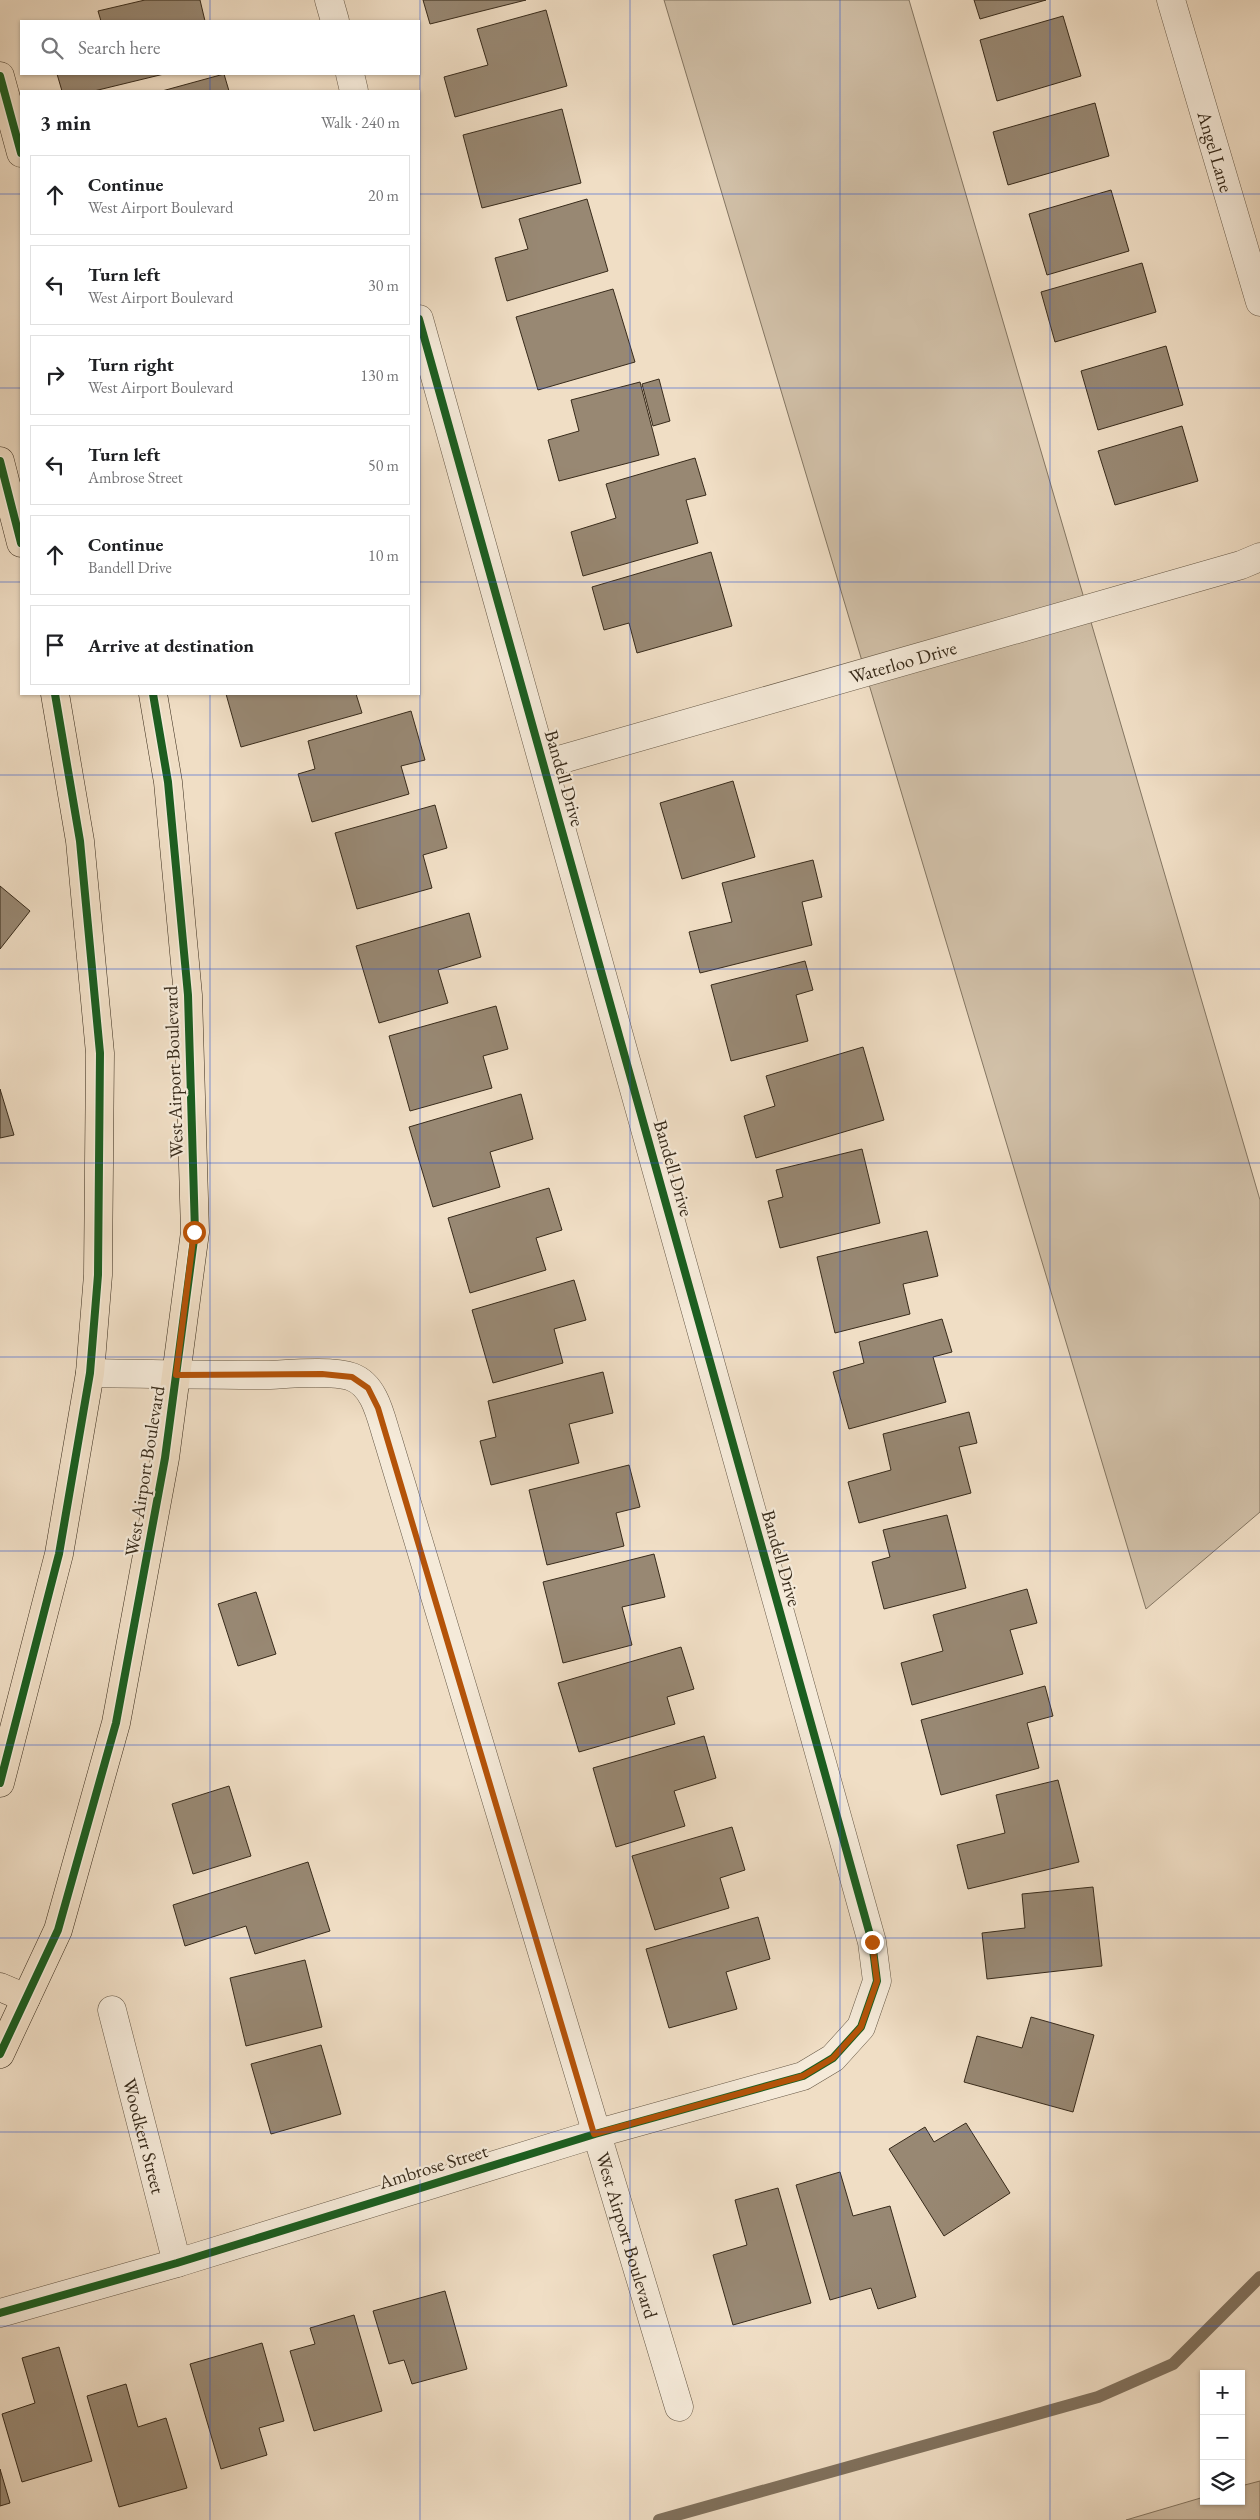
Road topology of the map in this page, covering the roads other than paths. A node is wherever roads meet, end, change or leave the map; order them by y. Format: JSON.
{"nodes":[{"id":1,"x":329,"y":0,"type":"edge"},
{"id":2,"x":1171,"y":0,"type":"edge"},
{"id":3,"x":335,"y":20,"type":"edge"},
{"id":4,"x":350,"y":75,"type":"edge"},
{"id":5,"x":0,"y":76,"type":"edge"},
{"id":6,"x":354,"y":90,"type":"edge"},
{"id":7,"x":20,"y":149,"type":"edge"},
{"id":8,"x":1260,"y":302,"type":"edge"},
{"id":9,"x":420,"y":322,"type":"edge"},
{"id":10,"x":0,"y":461,"type":"edge"},
{"id":11,"x":10,"y":491,"type":"edge"},
{"id":12,"x":20,"y":538,"type":"edge"},
{"id":13,"x":1260,"y":557,"type":"edge"},
{"id":14,"x":55,"y":695,"type":"edge"},
{"id":15,"x":153,"y":695,"type":"edge"},
{"id":16,"x":545,"y":764,"type":"junction"},
{"id":17,"x":90,"y":1373,"type":"junction"},
{"id":18,"x":176,"y":1375,"type":"junction"},
{"id":19,"x":0,"y":1783,"type":"edge"},
{"id":20,"x":0,"y":1987,"type":"edge"},
{"id":21,"x":26,"y":1998,"type":"junction"},
{"id":22,"x":112,"y":2010,"type":"dead end"},
{"id":23,"x":861,"y":2027,"type":"joint"},
{"id":24,"x":0,"y":2054,"type":"edge"},
{"id":25,"x":594,"y":2134,"type":"junction"},
{"id":26,"x":177,"y":2263,"type":"junction"},
{"id":27,"x":0,"y":2313,"type":"edge"},
{"id":28,"x":678,"y":2408,"type":"dead end"}],
"edges":[{"from":1,"to":3,"type":"street"},
{"from":2,"to":8,"type":"street","name":"Angel Lane"},
{"from":4,"to":6,"type":"street"},
{"from":5,"to":7,"type":"main road"},
{"from":9,"to":16,"type":"street","name":"Bandell Drive"},
{"from":10,"to":11,"type":"main road"},
{"from":11,"to":12,"type":"main road"},
{"from":13,"to":16,"type":"street","name":"Waterloo Drive"},
{"from":14,"to":17,"type":"main road"},
{"from":15,"to":18,"type":"main road","name":"West Airport Boulevard"},
{"from":16,"to":23,"type":"street","name":"Bandell Drive"},
{"from":17,"to":18,"type":"street","name":"West Airport Boulevard"},
{"from":17,"to":19,"type":"main road"},
{"from":18,"to":21,"type":"main road","name":"West Airport Boulevard"},
{"from":18,"to":25,"type":"street","name":"West Airport Boulevard"},
{"from":20,"to":21,"type":"main road"},
{"from":21,"to":24,"type":"main road","name":"West Airport Boulevard"},
{"from":22,"to":26,"type":"street","name":"Woodkerr Street"},
{"from":23,"to":25,"type":"street","name":"Ambrose Street"},
{"from":25,"to":26,"type":"street","name":"Ambrose Street"},
{"from":25,"to":28,"type":"street","name":"West Airport Boulevard"},
{"from":26,"to":27,"type":"street","name":"Ambrose Street"}]}
